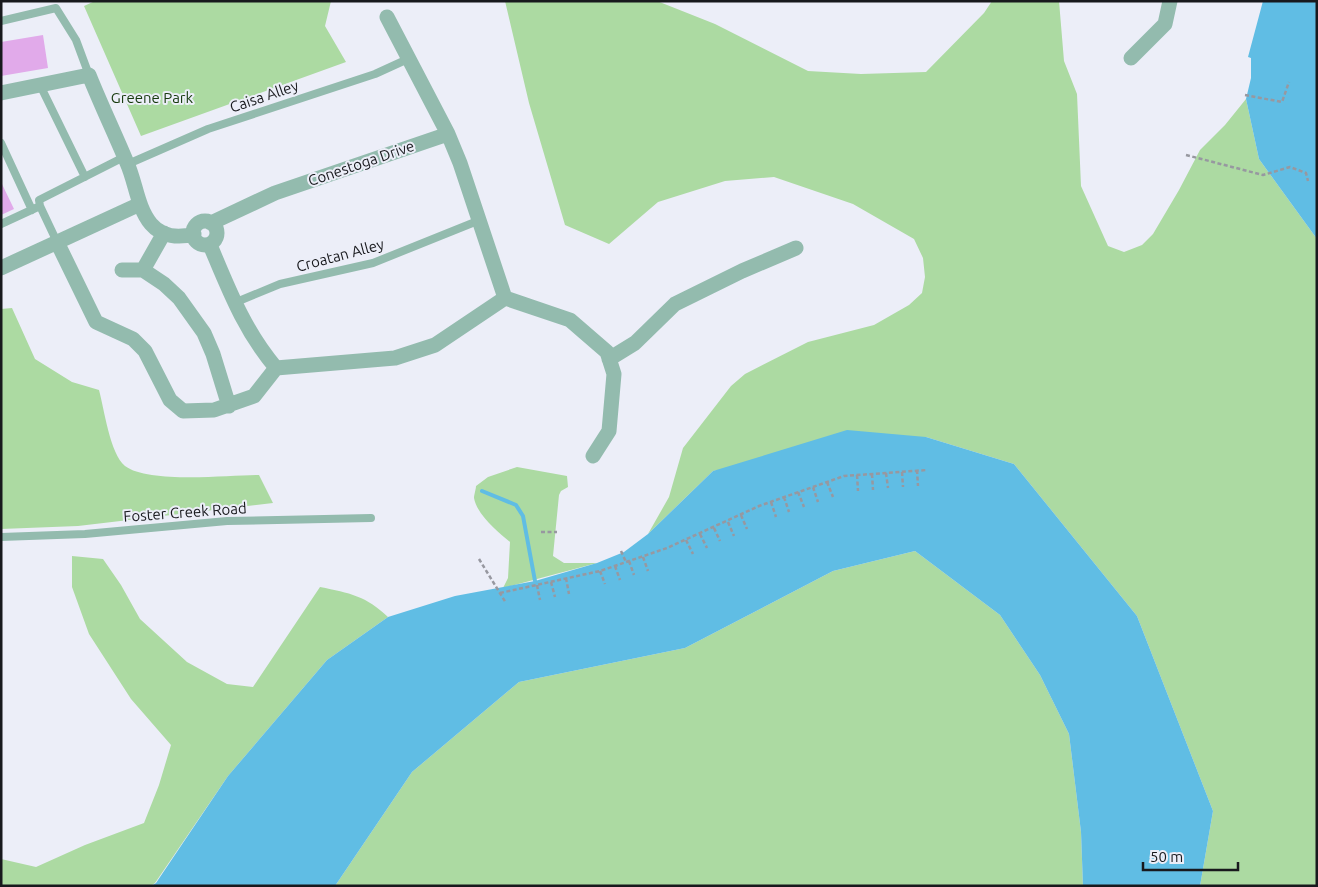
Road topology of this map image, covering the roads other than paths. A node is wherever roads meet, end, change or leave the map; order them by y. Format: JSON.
{"nodes":[{"id":1,"x":1170,"y":1,"type":"edge"},
{"id":2,"x":54,"y":4,"type":"edge"},
{"id":3,"x":387,"y":17,"type":"dead end"},
{"id":4,"x":1,"y":20,"type":"edge"},
{"id":5,"x":410,"y":58,"type":"junction"},
{"id":6,"x":1131,"y":58,"type":"dead end"},
{"id":7,"x":89,"y":75,"type":"junction"},
{"id":8,"x":40,"y":85,"type":"junction"},
{"id":9,"x":1,"y":93,"type":"edge"},
{"id":10,"x":448,"y":134,"type":"junction"},
{"id":11,"x":1,"y":143,"type":"edge"},
{"id":12,"x":126,"y":161,"type":"junction"},
{"id":13,"x":85,"y":177,"type":"junction"},
{"id":14,"x":140,"y":204,"type":"junction"},
{"id":15,"x":36,"y":208,"type":"junction"},
{"id":16,"x":480,"y":220,"type":"junction"},
{"id":17,"x":211,"y":223,"type":"junction"},
{"id":18,"x":1,"y":224,"type":"edge"},
{"id":19,"x":164,"y":233,"type":"junction"},
{"id":20,"x":194,"y":234,"type":"junction"},
{"id":21,"x":57,"y":242,"type":"junction"},
{"id":22,"x":210,"y":245,"type":"junction"},
{"id":23,"x":796,"y":248,"type":"dead end"},
{"id":24,"x":1,"y":268,"type":"edge"},
{"id":25,"x":122,"y":270,"type":"dead end"},
{"id":26,"x":142,"y":270,"type":"junction"},
{"id":27,"x":505,"y":298,"type":"junction"},
{"id":28,"x":234,"y":302,"type":"junction"},
{"id":29,"x":609,"y":359,"type":"junction"},
{"id":30,"x":276,"y":368,"type":"junction"},
{"id":31,"x":229,"y":406,"type":"junction"},
{"id":32,"x":593,"y":456,"type":"dead end"},
{"id":33,"x":371,"y":518,"type":"dead end"},
{"id":34,"x":1,"y":537,"type":"edge"}],
"edges":[{"from":1,"to":6,"type":"street"},
{"from":2,"to":4,"type":"lane"},
{"from":2,"to":7,"type":"lane"},
{"from":3,"to":5,"type":"street"},
{"from":5,"to":10,"type":"street"},
{"from":5,"to":12,"type":"lane","name":"Caisa Alley"},
{"from":7,"to":8,"type":"street"},
{"from":7,"to":12,"type":"street"},
{"from":8,"to":9,"type":"street"},
{"from":8,"to":13,"type":"lane"},
{"from":10,"to":16,"type":"street"},
{"from":10,"to":17,"type":"street","name":"Conestoga Drive"},
{"from":11,"to":15,"type":"lane"},
{"from":12,"to":13,"type":"lane","name":"Caisa Alley"},
{"from":12,"to":14,"type":"street"},
{"from":13,"to":15,"type":"lane","name":"Caisa Alley"},
{"from":14,"to":19,"type":"street"},
{"from":14,"to":21,"type":"street"},
{"from":15,"to":18,"type":"lane"},
{"from":15,"to":21,"type":"lane"},
{"from":16,"to":27,"type":"street"},
{"from":16,"to":28,"type":"lane","name":"Croatan Alley"},
{"from":17,"to":20,"type":"street"},
{"from":17,"to":22,"type":"street"},
{"from":19,"to":20,"type":"street"},
{"from":19,"to":26,"type":"street"},
{"from":20,"to":22,"type":"street"},
{"from":21,"to":24,"type":"street"},
{"from":21,"to":31,"type":"street"},
{"from":22,"to":28,"type":"street"},
{"from":23,"to":29,"type":"street"},
{"from":25,"to":26,"type":"street"},
{"from":26,"to":31,"type":"street"},
{"from":27,"to":29,"type":"street"},
{"from":27,"to":30,"type":"street"},
{"from":28,"to":30,"type":"street"},
{"from":29,"to":32,"type":"street"},
{"from":30,"to":31,"type":"street"},
{"from":33,"to":34,"type":"lane","name":"Foster Creek Road"}]}
